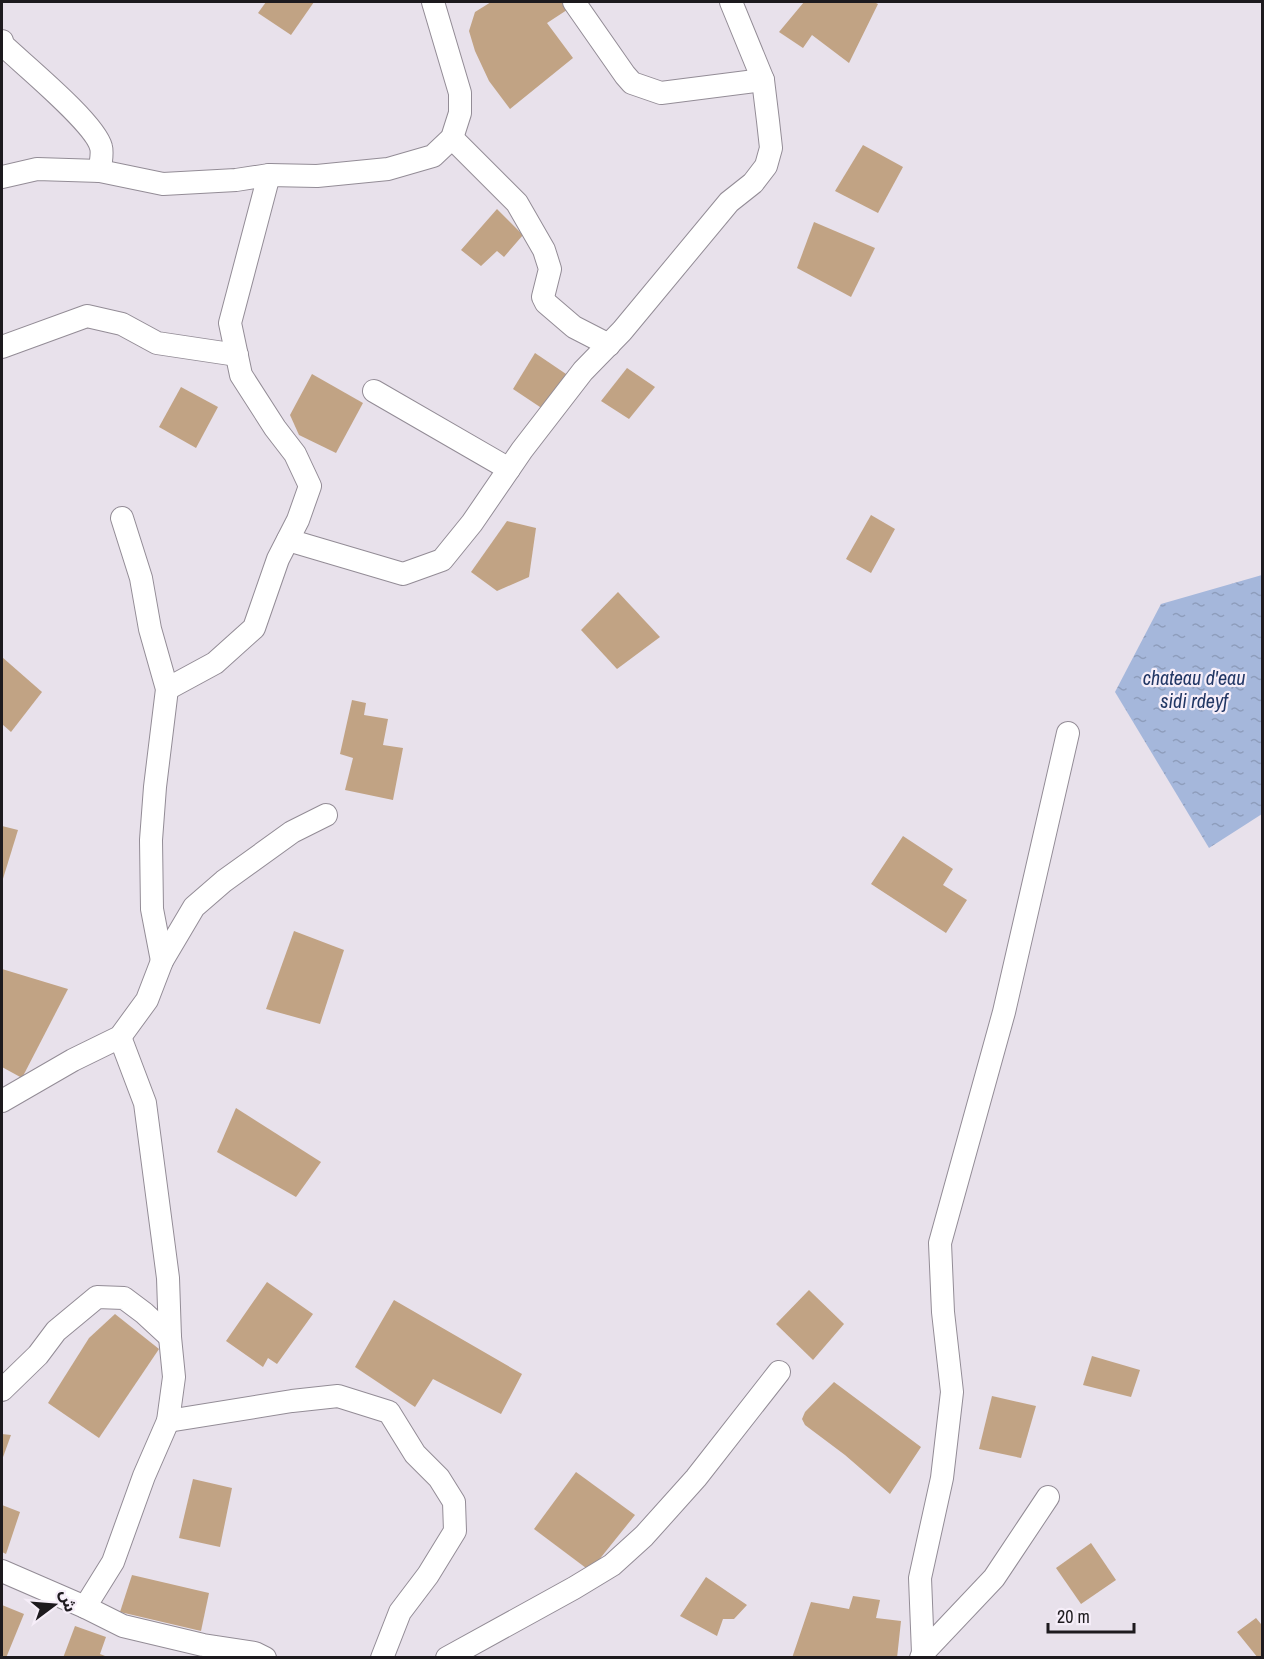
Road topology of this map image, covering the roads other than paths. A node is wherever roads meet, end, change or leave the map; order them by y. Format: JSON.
{"nodes":[{"id":1,"x":433,"y":2,"type":"edge"},
{"id":2,"x":574,"y":2,"type":"edge"},
{"id":3,"x":731,"y":2,"type":"edge"},
{"id":4,"x":2,"y":41,"type":"edge"},
{"id":5,"x":763,"y":80,"type":"junction"},
{"id":6,"x":452,"y":138,"type":"junction"},
{"id":7,"x":100,"y":171,"type":"junction"},
{"id":8,"x":270,"y":175,"type":"junction"},
{"id":9,"x":2,"y":177,"type":"edge"},
{"id":10,"x":609,"y":345,"type":"junction"},
{"id":11,"x":2,"y":347,"type":"edge"},
{"id":12,"x":237,"y":355,"type":"junction"},
{"id":13,"x":375,"y":391,"type":"dead end"},
{"id":14,"x":509,"y":469,"type":"junction"},
{"id":15,"x":122,"y":518,"type":"dead end"},
{"id":16,"x":288,"y":540,"type":"junction"},
{"id":17,"x":167,"y":688,"type":"junction"},
{"id":18,"x":1068,"y":732,"type":"dead end"},
{"id":19,"x":326,"y":815,"type":"dead end"},
{"id":20,"x":162,"y":961,"type":"junction"},
{"id":21,"x":120,"y":1037,"type":"junction"},
{"id":22,"x":2,"y":1101,"type":"edge"},
{"id":23,"x":170,"y":1337,"type":"junction"},
{"id":24,"x":779,"y":1372,"type":"dead end"},
{"id":25,"x":2,"y":1390,"type":"edge"},
{"id":26,"x":168,"y":1421,"type":"junction"},
{"id":27,"x":1048,"y":1497,"type":"dead end"},
{"id":28,"x":2,"y":1571,"type":"edge"},
{"id":29,"x":85,"y":1607,"type":"junction"},
{"id":30,"x":922,"y":1655,"type":"edge"},
{"id":31,"x":265,"y":1658,"type":"edge"},
{"id":32,"x":382,"y":1658,"type":"edge"},
{"id":33,"x":447,"y":1658,"type":"edge"}],
"edges":[{"from":1,"to":6,"type":"street"},
{"from":2,"to":5,"type":"street"},
{"from":3,"to":5,"type":"street"},
{"from":4,"to":7,"type":"street"},
{"from":5,"to":10,"type":"street"},
{"from":6,"to":8,"type":"street"},
{"from":6,"to":10,"type":"street"},
{"from":7,"to":8,"type":"street"},
{"from":7,"to":9,"type":"street"},
{"from":8,"to":12,"type":"street"},
{"from":10,"to":14,"type":"street"},
{"from":11,"to":12,"type":"street"},
{"from":12,"to":16,"type":"street"},
{"from":13,"to":14,"type":"street"},
{"from":14,"to":16,"type":"street"},
{"from":15,"to":17,"type":"street"},
{"from":16,"to":17,"type":"street"},
{"from":17,"to":20,"type":"street"},
{"from":18,"to":30,"type":"street"},
{"from":19,"to":20,"type":"street"},
{"from":20,"to":21,"type":"street"},
{"from":21,"to":22,"type":"street"},
{"from":21,"to":23,"type":"street"},
{"from":23,"to":25,"type":"street"},
{"from":23,"to":26,"type":"street"},
{"from":24,"to":33,"type":"street"},
{"from":26,"to":29,"type":"street"},
{"from":26,"to":32,"type":"street"},
{"from":27,"to":30,"type":"street"},
{"from":28,"to":29,"type":"street"},
{"from":29,"to":31,"type":"street"}]}
